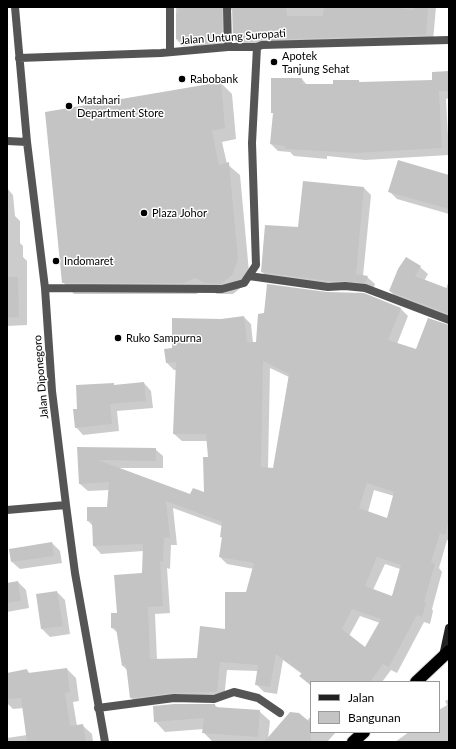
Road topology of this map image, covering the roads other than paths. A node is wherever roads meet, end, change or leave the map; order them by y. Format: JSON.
{"nodes":[{"id":1,"x":15,"y":7,"type":"edge"},
{"id":2,"x":170,"y":7,"type":"edge"},
{"id":3,"x":227,"y":7,"type":"edge"},
{"id":4,"x":449,"y":40,"type":"edge"},
{"id":5,"x":228,"y":47,"type":"junction"},
{"id":6,"x":257,"y":47,"type":"junction"},
{"id":7,"x":170,"y":52,"type":"junction"},
{"id":8,"x":19,"y":58,"type":"junction"},
{"id":9,"x":7,"y":141,"type":"edge"},
{"id":10,"x":28,"y":142,"type":"junction"},
{"id":11,"x":248,"y":276,"type":"junction"},
{"id":12,"x":45,"y":288,"type":"junction"},
{"id":13,"x":449,"y":320,"type":"edge"},
{"id":14,"x":66,"y":505,"type":"junction"},
{"id":15,"x":7,"y":510,"type":"edge"},
{"id":16,"x":449,"y":628,"type":"edge"},
{"id":17,"x":446,"y":653,"type":"edge"},
{"id":18,"x":417,"y":681,"type":"edge"},
{"id":19,"x":98,"y":708,"type":"junction"},
{"id":20,"x":280,"y":713,"type":"dead end"},
{"id":21,"x":363,"y":733,"type":"edge"},
{"id":22,"x":105,"y":742,"type":"edge"},
{"id":23,"x":353,"y":742,"type":"edge"}],
"edges":[{"from":1,"to":8,"type":"street","name":"Jalan Diponegoro"},
{"from":2,"to":7,"type":"street"},
{"from":3,"to":5,"type":"street"},
{"from":4,"to":6,"type":"street","name":"Jalan Untung Suropati"},
{"from":5,"to":6,"type":"street","name":"Jalan Untung Suropati"},
{"from":5,"to":7,"type":"street","name":"Jalan Untung Suropati"},
{"from":6,"to":11,"type":"street"},
{"from":7,"to":8,"type":"street","name":"Jalan Untung Suropati"},
{"from":8,"to":10,"type":"street","name":"Jalan Diponegoro"},
{"from":9,"to":10,"type":"street"},
{"from":10,"to":12,"type":"street","name":"Jalan Diponegoro"},
{"from":11,"to":12,"type":"street"},
{"from":11,"to":13,"type":"street"},
{"from":12,"to":14,"type":"street","name":"Jalan Diponegoro"},
{"from":14,"to":15,"type":"street"},
{"from":14,"to":19,"type":"street","name":"Jalan Diponegoro"},
{"from":16,"to":17,"type":"main road"},
{"from":17,"to":18,"type":"highway"},
{"from":19,"to":20,"type":"street"},
{"from":19,"to":22,"type":"street","name":"Jalan Diponegoro"},
{"from":21,"to":23,"type":"highway"}]}
